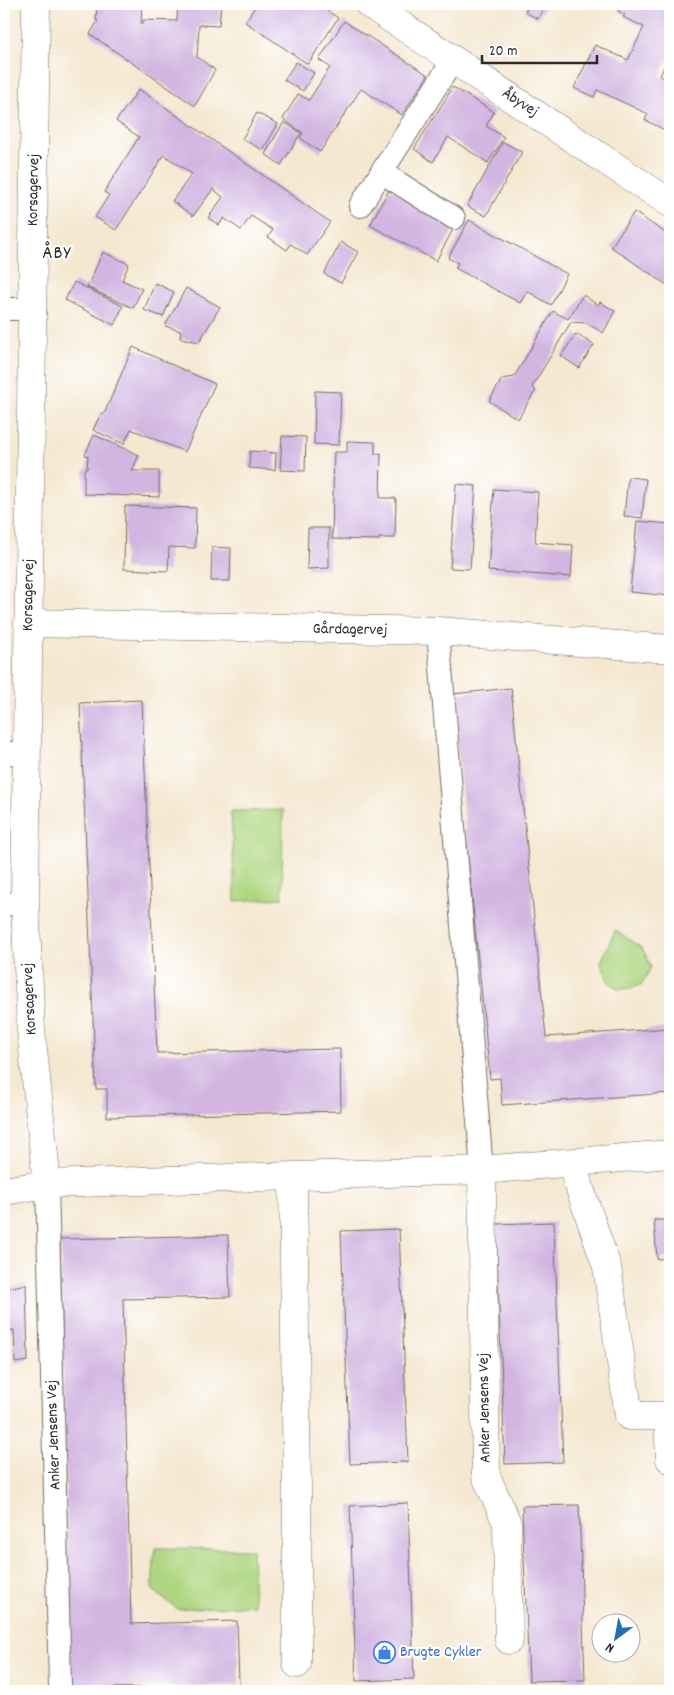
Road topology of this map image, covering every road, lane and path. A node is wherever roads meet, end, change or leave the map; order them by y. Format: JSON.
{"nodes":[{"id":1,"x":36,"y":4,"type":"edge"},
{"id":2,"x":369,"y":4,"type":"edge"},
{"id":3,"x":453,"y":60,"type":"junction"},
{"id":4,"x":381,"y":172,"type":"junction"},
{"id":5,"x":670,"y":203,"type":"edge"},
{"id":6,"x":360,"y":206,"type":"dead end"},
{"id":7,"x":454,"y":218,"type":"dead end"},
{"id":8,"x":4,"y":309,"type":"edge"},
{"id":9,"x":32,"y":309,"type":"junction"},
{"id":10,"x":28,"y":623,"type":"junction"},
{"id":11,"x":438,"y":631,"type":"junction"},
{"id":12,"x":670,"y":649,"type":"edge"},
{"id":13,"x":15,"y":753,"type":"edge"},
{"id":14,"x":14,"y":903,"type":"edge"},
{"id":15,"x":670,"y":1154,"type":"edge"},
{"id":16,"x":571,"y":1163,"type":"junction"},
{"id":17,"x":482,"y":1170,"type":"junction"},
{"id":18,"x":293,"y":1178,"type":"junction"},
{"id":19,"x":47,"y":1184,"type":"junction"},
{"id":20,"x":4,"y":1191,"type":"edge"},
{"id":21,"x":669,"y":1416,"type":"edge"},
{"id":22,"x":670,"y":1459,"type":"edge"},
{"id":23,"x":509,"y":1640,"type":"dead end"},
{"id":24,"x":297,"y":1664,"type":"dead end"},
{"id":25,"x":60,"y":1685,"type":"dead end"}],
"edges":[{"from":1,"to":9,"type":"street","name":"Korsagervej"},
{"from":2,"to":3,"type":"street","name":"Åbyvej"},
{"from":3,"to":4,"type":"lane"},
{"from":3,"to":5,"type":"street","name":"Åbyvej"},
{"from":4,"to":6,"type":"lane"},
{"from":4,"to":7,"type":"lane"},
{"from":8,"to":9,"type":"lane"},
{"from":9,"to":10,"type":"street","name":"Korsagervej"},
{"from":10,"to":11,"type":"street","name":"Gårdagervej"},
{"from":10,"to":13,"type":"street","name":"Korsagervej"},
{"from":11,"to":12,"type":"street","name":"Gårdagervej"},
{"from":11,"to":17,"type":"lane"},
{"from":13,"to":14,"type":"street","name":"Korsagervej"},
{"from":14,"to":19,"type":"street","name":"Korsagervej"},
{"from":15,"to":16,"type":"street"},
{"from":16,"to":17,"type":"street"},
{"from":16,"to":21,"type":"street"},
{"from":17,"to":18,"type":"street"},
{"from":17,"to":23,"type":"street","name":"Anker Jensens Vej"},
{"from":18,"to":19,"type":"street"},
{"from":18,"to":24,"type":"street"},
{"from":19,"to":20,"type":"street"},
{"from":19,"to":25,"type":"lane","name":"Anker Jensens Vej"},
{"from":21,"to":22,"type":"street"}]}
